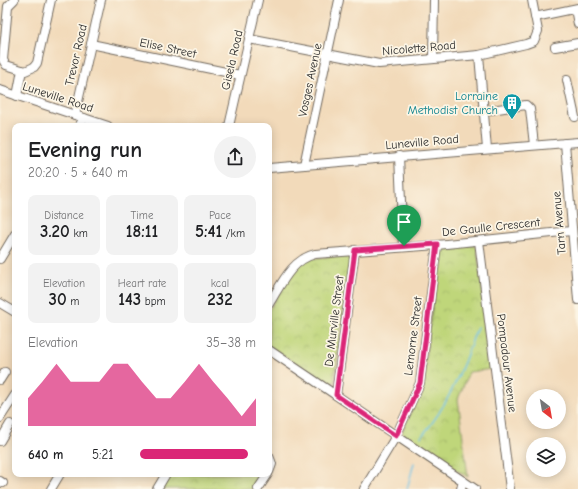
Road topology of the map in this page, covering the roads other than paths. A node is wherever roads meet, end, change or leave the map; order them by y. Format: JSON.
{"nodes":[{"id":1,"x":14,"y":0,"type":"edge"},
{"id":2,"x":45,"y":0,"type":"edge"},
{"id":3,"x":51,"y":0,"type":"edge"},
{"id":4,"x":101,"y":0,"type":"edge"},
{"id":5,"x":258,"y":0,"type":"edge"},
{"id":6,"x":340,"y":0,"type":"edge"},
{"id":7,"x":434,"y":0,"type":"edge"},
{"id":8,"x":532,"y":0,"type":"edge"},
{"id":9,"x":577,"y":8,"type":"edge"},
{"id":10,"x":535,"y":17,"type":"junction"},
{"id":11,"x":578,"y":24,"type":"edge"},
{"id":12,"x":249,"y":39,"type":"junction"},
{"id":13,"x":578,"y":43,"type":"edge"},
{"id":14,"x":91,"y":44,"type":"junction"},
{"id":15,"x":555,"y":47,"type":"dead end"},
{"id":16,"x":327,"y":54,"type":"junction"},
{"id":17,"x":479,"y":55,"type":"junction"},
{"id":18,"x":433,"y":58,"type":"junction"},
{"id":19,"x":22,"y":70,"type":"junction"},
{"id":20,"x":240,"y":75,"type":"junction"},
{"id":21,"x":567,"y":80,"type":"dead end"},
{"id":22,"x":0,"y":90,"type":"edge"},
{"id":23,"x":17,"y":96,"type":"junction"},
{"id":24,"x":484,"y":111,"type":"junction"},
{"id":25,"x":575,"y":112,"type":"edge"},
{"id":26,"x":75,"y":115,"type":"junction"},
{"id":27,"x":84,"y":118,"type":"junction"},
{"id":28,"x":81,"y":123,"type":"edge"},
{"id":29,"x":99,"y":123,"type":"edge"},
{"id":30,"x":230,"y":123,"type":"edge"},
{"id":31,"x":578,"y":142,"type":"edge"},
{"id":32,"x":565,"y":143,"type":"junction"},
{"id":33,"x":534,"y":145,"type":"junction"},
{"id":34,"x":487,"y":149,"type":"junction"},
{"id":35,"x":399,"y":156,"type":"junction"},
{"id":36,"x":304,"y":165,"type":"junction"},
{"id":37,"x":272,"y":168,"type":"edge"},
{"id":38,"x":571,"y":231,"type":"junction"},
{"id":39,"x":12,"y":239,"type":"edge"},
{"id":40,"x":479,"y":241,"type":"junction"},
{"id":41,"x":437,"y":244,"type":"junction"},
{"id":42,"x":404,"y":246,"type":"junction"},
{"id":43,"x":355,"y":250,"type":"junction"},
{"id":44,"x":0,"y":259,"type":"edge"},
{"id":45,"x":272,"y":299,"type":"edge"},
{"id":46,"x":578,"y":300,"type":"edge"},
{"id":47,"x":0,"y":303,"type":"edge"},
{"id":48,"x":12,"y":310,"type":"edge"},
{"id":49,"x":272,"y":352,"type":"edge"},
{"id":50,"x":5,"y":372,"type":"dead end"},
{"id":51,"x":0,"y":380,"type":"edge"},
{"id":52,"x":336,"y":395,"type":"junction"},
{"id":53,"x":12,"y":400,"type":"edge"},
{"id":54,"x":0,"y":418,"type":"edge"},
{"id":55,"x":12,"y":425,"type":"edge"},
{"id":56,"x":12,"y":427,"type":"edge"},
{"id":57,"x":396,"y":436,"type":"junction"},
{"id":58,"x":0,"y":441,"type":"edge"},
{"id":59,"x":58,"y":477,"type":"edge"},
{"id":60,"x":164,"y":477,"type":"edge"},
{"id":61,"x":266,"y":477,"type":"edge"},
{"id":62,"x":462,"y":485,"type":"edge"},
{"id":63,"x":51,"y":489,"type":"edge"},
{"id":64,"x":157,"y":489,"type":"edge"},
{"id":65,"x":258,"y":489,"type":"edge"},
{"id":66,"x":364,"y":489,"type":"edge"},
{"id":67,"x":475,"y":489,"type":"edge"},
{"id":68,"x":510,"y":489,"type":"edge"}],
"edges":[{"from":1,"to":19,"type":"street"},
{"from":2,"to":3,"type":"street"},
{"from":3,"to":19,"type":"street"},
{"from":4,"to":14,"type":"street","name":"Trevor Road"},
{"from":5,"to":12,"type":"street","name":"Gisela Road"},
{"from":6,"to":16,"type":"street","name":"Vosges Avenue"},
{"from":7,"to":18,"type":"street"},
{"from":8,"to":10,"type":"street"},
{"from":9,"to":10,"type":"street"},
{"from":9,"to":11,"type":"street"},
{"from":10,"to":17,"type":"street","name":"Nicolette Road"},
{"from":12,"to":16,"type":"street","name":"Nicolette Road"},
{"from":12,"to":20,"type":"street","name":"Gisela Road"},
{"from":13,"to":15,"type":"street"},
{"from":14,"to":20,"type":"street","name":"Elise Street"},
{"from":14,"to":26,"type":"street","name":"Trevor Road"},
{"from":16,"to":18,"type":"street","name":"Nicolette Road"},
{"from":16,"to":36,"type":"street","name":"Vosges Avenue"},
{"from":17,"to":18,"type":"street","name":"Nicolette Road"},
{"from":17,"to":24,"type":"street"},
{"from":19,"to":23,"type":"street"},
{"from":20,"to":30,"type":"street","name":"Gisela Road"},
{"from":21,"to":25,"type":"street"},
{"from":22,"to":23,"type":"street","name":"Luneville Road"},
{"from":23,"to":26,"type":"street","name":"Luneville Road"},
{"from":24,"to":33,"type":"street"},
{"from":24,"to":34,"type":"street"},
{"from":26,"to":27,"type":"street","name":"Luneville Road"},
{"from":27,"to":28,"type":"street"},
{"from":27,"to":29,"type":"street","name":"Luneville Road"},
{"from":31,"to":32,"type":"street","name":"Luneville Road"},
{"from":32,"to":33,"type":"street","name":"Luneville Road"},
{"from":32,"to":38,"type":"street","name":"Tarn Avenue"},
{"from":33,"to":34,"type":"street","name":"Luneville Road"},
{"from":34,"to":35,"type":"street","name":"Luneville Road"},
{"from":35,"to":36,"type":"street","name":"Luneville Road"},
{"from":35,"to":42,"type":"street"},
{"from":36,"to":37,"type":"street","name":"Luneville Road"},
{"from":38,"to":40,"type":"street","name":"De Gaulle Crescent"},
{"from":38,"to":46,"type":"street","name":"Tarn Avenue"},
{"from":39,"to":44,"type":"street"},
{"from":40,"to":41,"type":"street","name":"De Gaulle Crescent"},
{"from":40,"to":68,"type":"street","name":"Pompadour Avenue"},
{"from":41,"to":42,"type":"street","name":"De Gaulle Crescent"},
{"from":41,"to":57,"type":"street","name":"Lemorne Street"},
{"from":42,"to":43,"type":"street","name":"De Gaulle Crescent"},
{"from":43,"to":45,"type":"street","name":"De Gaulle Crescent"},
{"from":43,"to":52,"type":"street","name":"De Murville Street"},
{"from":47,"to":48,"type":"street"},
{"from":49,"to":52,"type":"street"},
{"from":50,"to":51,"type":"street"},
{"from":52,"to":57,"type":"street"},
{"from":53,"to":54,"type":"street"},
{"from":54,"to":55,"type":"street"},
{"from":56,"to":58,"type":"street"},
{"from":57,"to":62,"type":"street"},
{"from":57,"to":66,"type":"street","name":"Lemorne Street"},
{"from":59,"to":63,"type":"street"},
{"from":60,"to":64,"type":"street"},
{"from":61,"to":65,"type":"street"},
{"from":62,"to":67,"type":"street"}]}
